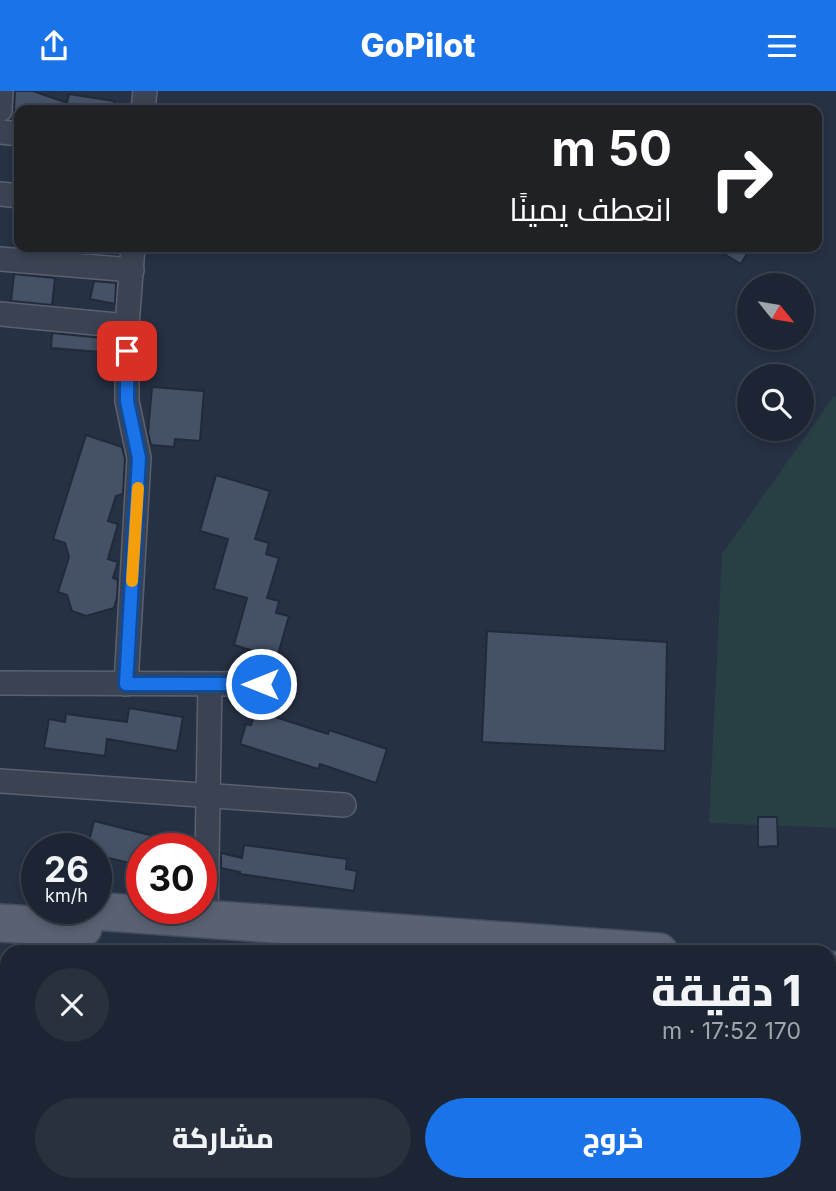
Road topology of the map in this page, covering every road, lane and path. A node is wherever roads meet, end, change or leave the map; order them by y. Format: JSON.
{"nodes":[{"id":1,"x":1,"y":91,"type":"edge"},
{"id":2,"x":0,"y":110,"type":"edge"},
{"id":3,"x":132,"y":258,"type":"edge"},
{"id":4,"x":0,"y":260,"type":"edge"},
{"id":5,"x":0,"y":314,"type":"edge"},
{"id":6,"x":127,"y":326,"type":"junction"},
{"id":7,"x":0,"y":683,"type":"edge"},
{"id":8,"x":126,"y":684,"type":"junction"},
{"id":9,"x":210,"y":684,"type":"junction"},
{"id":10,"x":261,"y":684,"type":"dead end"},
{"id":11,"x":0,"y":781,"type":"edge"},
{"id":12,"x":210,"y":796,"type":"junction"},
{"id":13,"x":344,"y":805,"type":"dead end"},
{"id":14,"x":209,"y":833,"type":"edge"},
{"id":15,"x":0,"y":905,"type":"edge"},
{"id":16,"x":21,"y":906,"type":"edge"},
{"id":17,"x":217,"y":920,"type":"edge"},
{"id":18,"x":0,"y":923,"type":"edge"},
{"id":19,"x":290,"y":945,"type":"edge"},
{"id":20,"x":563,"y":945,"type":"edge"}],
"edges":[{"from":1,"to":2,"type":"street"},
{"from":3,"to":4,"type":"street"},
{"from":3,"to":6,"type":"street"},
{"from":5,"to":6,"type":"street"},
{"from":6,"to":8,"type":"street"},
{"from":7,"to":8,"type":"street"},
{"from":8,"to":9,"type":"street"},
{"from":9,"to":10,"type":"street"},
{"from":9,"to":12,"type":"street"},
{"from":11,"to":12,"type":"street"},
{"from":12,"to":13,"type":"street"},
{"from":12,"to":14,"type":"street"},
{"from":15,"to":16,"type":"main road"},
{"from":17,"to":20,"type":"main road"},
{"from":18,"to":19,"type":"main road"}]}
